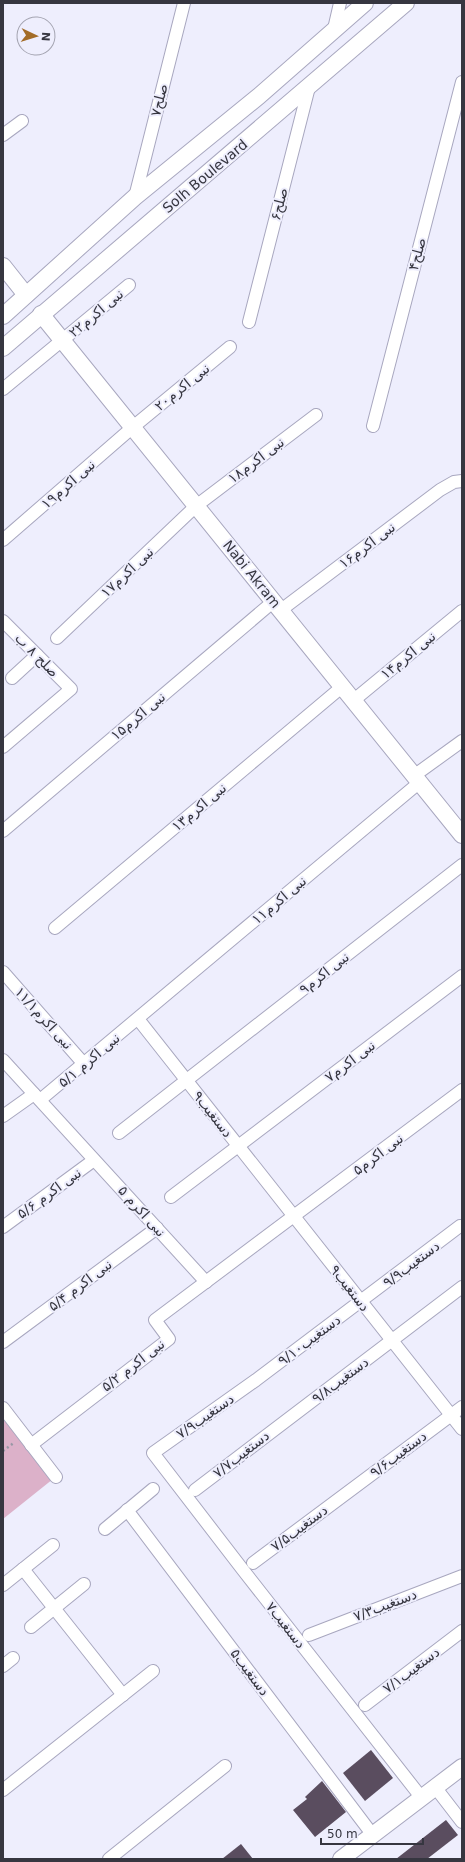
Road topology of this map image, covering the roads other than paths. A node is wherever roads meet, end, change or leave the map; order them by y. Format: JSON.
{"nodes":[{"id":1,"x":184,"y":3,"type":"edge"},
{"id":2,"x":340,"y":3,"type":"edge"},
{"id":3,"x":365,"y":3,"type":"edge"},
{"id":4,"x":406,"y":3,"type":"edge"},
{"id":5,"x":334,"y":29,"type":"junction"},
{"id":6,"x":462,"y":82,"type":"edge"},
{"id":7,"x":309,"y":87,"type":"junction"},
{"id":8,"x":22,"y":121,"type":"dead end"},
{"id":9,"x":456,"y":127,"type":"edge"},
{"id":10,"x":3,"y":135,"type":"edge"},
{"id":11,"x":135,"y":197,"type":"junction"},
{"id":12,"x":3,"y":266,"type":"edge"},
{"id":13,"x":129,"y":285,"type":"dead end"},
{"id":14,"x":26,"y":295,"type":"junction"},
{"id":15,"x":41,"y":314,"type":"junction"},
{"id":16,"x":3,"y":316,"type":"edge"},
{"id":17,"x":249,"y":322,"type":"dead end"},
{"id":18,"x":63,"y":340,"type":"junction"},
{"id":19,"x":230,"y":347,"type":"dead end"},
{"id":20,"x":3,"y":348,"type":"edge"},
{"id":21,"x":3,"y":389,"type":"edge"},
{"id":22,"x":316,"y":415,"type":"dead end"},
{"id":23,"x":373,"y":426,"type":"dead end"},
{"id":24,"x":133,"y":427,"type":"junction"},
{"id":25,"x":458,"y":481,"type":"edge"},
{"id":26,"x":196,"y":506,"type":"junction"},
{"id":27,"x":3,"y":540,"type":"edge"},
{"id":28,"x":277,"y":605,"type":"junction"},
{"id":29,"x":462,"y":611,"type":"edge"},
{"id":30,"x":3,"y":621,"type":"edge"},
{"id":31,"x":57,"y":638,"type":"dead end"},
{"id":32,"x":37,"y":655,"type":"junction"},
{"id":33,"x":12,"y":678,"type":"dead end"},
{"id":34,"x":343,"y":686,"type":"junction"},
{"id":35,"x":354,"y":700,"type":"junction"},
{"id":36,"x":462,"y":741,"type":"edge"},
{"id":37,"x":3,"y":747,"type":"edge"},
{"id":38,"x":417,"y":778,"type":"junction"},
{"id":39,"x":3,"y":831,"type":"edge"},
{"id":40,"x":462,"y":834,"type":"edge"},
{"id":41,"x":462,"y":865,"type":"edge"},
{"id":42,"x":55,"y":928,"type":"dead end"},
{"id":43,"x":3,"y":972,"type":"edge"},
{"id":44,"x":462,"y":976,"type":"edge"},
{"id":45,"x":138,"y":1019,"type":"junction"},
{"id":46,"x":3,"y":1060,"type":"edge"},
{"id":47,"x":84,"y":1064,"type":"junction"},
{"id":48,"x":187,"y":1081,"type":"junction"},
{"id":49,"x":462,"y":1090,"type":"edge"},
{"id":50,"x":37,"y":1097,"type":"junction"},
{"id":51,"x":3,"y":1116,"type":"edge"},
{"id":52,"x":118,"y":1133,"type":"dead end"},
{"id":53,"x":239,"y":1146,"type":"junction"},
{"id":54,"x":94,"y":1160,"type":"junction"},
{"id":55,"x":171,"y":1197,"type":"dead end"},
{"id":56,"x":294,"y":1217,"type":"junction"},
{"id":57,"x":460,"y":1226,"type":"dead end"},
{"id":58,"x":3,"y":1227,"type":"edge"},
{"id":59,"x":157,"y":1228,"type":"junction"},
{"id":60,"x":206,"y":1282,"type":"junction"},
{"id":61,"x":462,"y":1287,"type":"edge"},
{"id":62,"x":361,"y":1301,"type":"junction"},
{"id":63,"x":392,"y":1340,"type":"junction"},
{"id":64,"x":3,"y":1342,"type":"edge"},
{"id":65,"x":256,"y":1380,"type":"joint"},
{"id":66,"x":462,"y":1407,"type":"edge"},
{"id":67,"x":3,"y":1408,"type":"edge"},
{"id":68,"x":451,"y":1415,"type":"junction"},
{"id":69,"x":287,"y":1419,"type":"joint"},
{"id":70,"x":462,"y":1429,"type":"edge"},
{"id":71,"x":31,"y":1445,"type":"junction"},
{"id":72,"x":153,"y":1453,"type":"joint"},
{"id":73,"x":56,"y":1476,"type":"dead end"},
{"id":74,"x":153,"y":1489,"type":"dead end"},
{"id":75,"x":195,"y":1490,"type":"dead end"},
{"id":76,"x":346,"y":1493,"type":"joint"},
{"id":77,"x":127,"y":1510,"type":"junction"},
{"id":78,"x":105,"y":1529,"type":"dead end"},
{"id":79,"x":53,"y":1545,"type":"dead end"},
{"id":80,"x":253,"y":1563,"type":"dead end"},
{"id":81,"x":23,"y":1569,"type":"junction"},
{"id":82,"x":462,"y":1576,"type":"edge"},
{"id":83,"x":84,"y":1584,"type":"dead end"},
{"id":84,"x":3,"y":1585,"type":"edge"},
{"id":85,"x":55,"y":1608,"type":"junction"},
{"id":86,"x":31,"y":1627,"type":"dead end"},
{"id":87,"x":460,"y":1633,"type":"edge"},
{"id":88,"x":309,"y":1635,"type":"dead end"},
{"id":89,"x":13,"y":1658,"type":"dead end"},
{"id":90,"x":3,"y":1666,"type":"edge"},
{"id":91,"x":153,"y":1671,"type":"dead end"},
{"id":92,"x":123,"y":1695,"type":"junction"},
{"id":93,"x":365,"y":1705,"type":"dead end"},
{"id":94,"x":225,"y":1766,"type":"dead end"},
{"id":95,"x":462,"y":1767,"type":"edge"},
{"id":96,"x":435,"y":1787,"type":"junction"},
{"id":97,"x":3,"y":1790,"type":"edge"},
{"id":98,"x":421,"y":1797,"type":"junction"},
{"id":99,"x":462,"y":1822,"type":"edge"},
{"id":100,"x":372,"y":1834,"type":"junction"},
{"id":101,"x":109,"y":1859,"type":"edge"},
{"id":102,"x":341,"y":1859,"type":"edge"}],
"edges":[{"from":1,"to":11,"type":"street","name":"صلح۷"},
{"from":2,"to":5,"type":"street"},
{"from":3,"to":5,"type":"main road","name":"Solh Boulevard"},
{"from":4,"to":7,"type":"main road","name":"Solh Boulevard"},
{"from":5,"to":11,"type":"main road","name":"Solh Boulevard"},
{"from":6,"to":9,"type":"street","name":"صلح۴"},
{"from":7,"to":15,"type":"main road","name":"Solh Boulevard"},
{"from":7,"to":17,"type":"street","name":"صلح۶"},
{"from":8,"to":10,"type":"street"},
{"from":9,"to":23,"type":"street","name":"صلح۴"},
{"from":11,"to":14,"type":"main road","name":"Solh Boulevard"},
{"from":12,"to":14,"type":"main road"},
{"from":13,"to":18,"type":"street","name":"نبی اکرم۲۲"},
{"from":14,"to":16,"type":"main road","name":"Solh Boulevard"},
{"from":15,"to":18,"type":"main road","name":"Nabi Akram"},
{"from":15,"to":20,"type":"main road","name":"Solh Boulevard"},
{"from":18,"to":21,"type":"street","name":"نبی اکرم۲۲"},
{"from":18,"to":24,"type":"main road","name":"Nabi Akram"},
{"from":19,"to":24,"type":"street","name":"نبی اکرم۲۰"},
{"from":22,"to":26,"type":"street","name":"نبی اکرم۱۸"},
{"from":24,"to":26,"type":"main road","name":"Nabi Akram"},
{"from":24,"to":27,"type":"street","name":"نبی اکرم۱۹"},
{"from":25,"to":28,"type":"street","name":"نبی اکرم۱۶"},
{"from":26,"to":28,"type":"main road","name":"Nabi Akram"},
{"from":26,"to":31,"type":"street","name":"نبی اکرم۱۷"},
{"from":28,"to":34,"type":"main road","name":"Nabi Akram"},
{"from":28,"to":39,"type":"street","name":"نبی اکرم۱۵"},
{"from":29,"to":35,"type":"street","name":"نبی اکرم۱۴"},
{"from":30,"to":32,"type":"street","name":"صلح ۸ ب"},
{"from":32,"to":33,"type":"street"},
{"from":32,"to":37,"type":"street","name":"صلح ۸ ب"},
{"from":34,"to":35,"type":"main road","name":"Nabi Akram"},
{"from":34,"to":42,"type":"street","name":"نبی اکرم۱۳"},
{"from":35,"to":38,"type":"main road","name":"Nabi Akram"},
{"from":36,"to":38,"type":"street","name":"نبی اکرم۱۱"},
{"from":38,"to":40,"type":"main road","name":"Nabi Akram"},
{"from":38,"to":45,"type":"street","name":"نبی اکرم۱۱"},
{"from":41,"to":48,"type":"street","name":"نبی اکرم۹"},
{"from":43,"to":47,"type":"street","name":"نبی اکرم۱۱/۱"},
{"from":44,"to":53,"type":"street","name":"نبی اکرم۷"},
{"from":45,"to":47,"type":"street","name":"نبی اکرم ۵/۱"},
{"from":45,"to":48,"type":"street"},
{"from":46,"to":50,"type":"street","name":"نبی اکرم ۵"},
{"from":47,"to":50,"type":"street","name":"نبی اکرم ۵/۱"},
{"from":48,"to":52,"type":"street","name":"نبی اکرم۹"},
{"from":48,"to":53,"type":"street","name":"۹دستغیب"},
{"from":49,"to":56,"type":"street","name":"نبی اکرم۵"},
{"from":50,"to":51,"type":"street","name":"نبی اکرم ۵/۱"},
{"from":50,"to":54,"type":"street","name":"نبی اکرم ۵"},
{"from":53,"to":55,"type":"street","name":"نبی اکرم۷"},
{"from":53,"to":56,"type":"street","name":"دستغیب۹"},
{"from":54,"to":58,"type":"street","name":"نبی اکرم ۵/۶"},
{"from":54,"to":59,"type":"street","name":"نبی اکرم ۵"},
{"from":56,"to":60,"type":"street"},
{"from":56,"to":62,"type":"street","name":"دستغیب۹"},
{"from":57,"to":62,"type":"street","name":"دستغیب۹/۹"},
{"from":59,"to":60,"type":"street","name":"نبی اکرم ۵"},
{"from":59,"to":64,"type":"street","name":"نبی اکرم ۵/۴"},
{"from":60,"to":71,"type":"street","name":"نبی اکرم ۵/۲"},
{"from":61,"to":63,"type":"street","name":"دستغیب۹/۸"},
{"from":62,"to":63,"type":"street","name":"دستغیب۹"},
{"from":62,"to":65,"type":"street","name":"دستغیب۹/۱۰"},
{"from":63,"to":68,"type":"street","name":"دستغیب۹"},
{"from":63,"to":69,"type":"street","name":"دستغیب۹/۸"},
{"from":65,"to":72,"type":"street","name":"دستغیب۷/۹"},
{"from":66,"to":68,"type":"street","name":"دستغیب۹/۶"},
{"from":67,"to":71,"type":"street"},
{"from":68,"to":70,"type":"street","name":"دستغیب۹"},
{"from":68,"to":76,"type":"street","name":"دستغیب۹/۶"},
{"from":69,"to":75,"type":"street","name":"دستغیب۷/۷"},
{"from":71,"to":73,"type":"street"},
{"from":72,"to":98,"type":"street","name":"دستغیب۷"},
{"from":74,"to":77,"type":"street"},
{"from":76,"to":80,"type":"street","name":"دستغیب۷/۵"},
{"from":77,"to":78,"type":"street"},
{"from":77,"to":100,"type":"street","name":"دستغیب۵"},
{"from":79,"to":81,"type":"street"},
{"from":81,"to":84,"type":"street"},
{"from":81,"to":85,"type":"street"},
{"from":82,"to":88,"type":"street","name":"دستغیب۷/۳"},
{"from":83,"to":85,"type":"street"},
{"from":85,"to":86,"type":"street"},
{"from":85,"to":92,"type":"street"},
{"from":87,"to":93,"type":"street","name":"دستغیب۷/۱"},
{"from":89,"to":90,"type":"street"},
{"from":91,"to":92,"type":"street"},
{"from":92,"to":97,"type":"street"},
{"from":94,"to":101,"type":"street"},
{"from":95,"to":96,"type":"main road"},
{"from":96,"to":98,"type":"main road"},
{"from":96,"to":99,"type":"street"},
{"from":98,"to":100,"type":"main road"},
{"from":100,"to":102,"type":"main road"}]}
